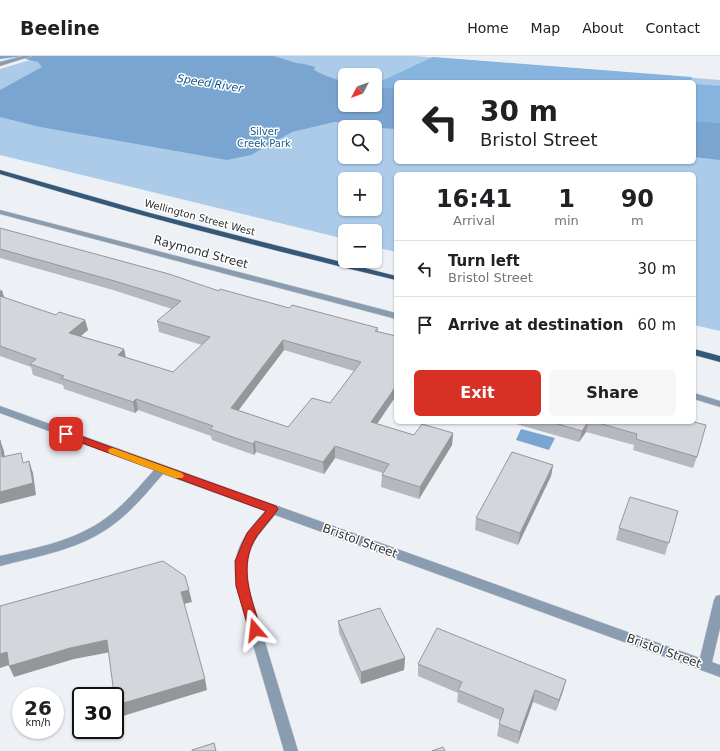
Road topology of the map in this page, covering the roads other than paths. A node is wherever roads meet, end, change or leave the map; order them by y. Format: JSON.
{"nodes":[{"id":1,"x":29,"y":56,"type":"edge"},
{"id":2,"x":0,"y":64,"type":"edge"},
{"id":3,"x":0,"y":172,"type":"edge"},
{"id":4,"x":0,"y":212,"type":"edge"},
{"id":5,"x":394,"y":278,"type":"edge"},
{"id":6,"x":394,"y":315,"type":"edge"},
{"id":7,"x":696,"y":353,"type":"edge"},
{"id":8,"x":720,"y":359,"type":"edge"},
{"id":9,"x":696,"y":397,"type":"edge"},
{"id":10,"x":720,"y":404,"type":"edge"},
{"id":11,"x":0,"y":409,"type":"edge"},
{"id":12,"x":160,"y":469,"type":"junction"},
{"id":13,"x":273,"y":509,"type":"junction"},
{"id":14,"x":0,"y":561,"type":"edge"},
{"id":15,"x":720,"y":600,"type":"edge"},
{"id":16,"x":705,"y":665,"type":"junction"},
{"id":17,"x":720,"y":671,"type":"edge"},
{"id":18,"x":291,"y":751,"type":"edge"}],
"edges":[{"from":1,"to":2,"type":"street"},
{"from":3,"to":5,"type":"main road","name":"Wellington Street West"},
{"from":4,"to":6,"type":"street","name":"Raymond Street"},
{"from":7,"to":8,"type":"main road"},
{"from":9,"to":10,"type":"street"},
{"from":11,"to":12,"type":"street","name":"Bristol Street"},
{"from":12,"to":13,"type":"street","name":"Bristol Street"},
{"from":12,"to":14,"type":"street"},
{"from":13,"to":16,"type":"street","name":"Bristol Street"},
{"from":13,"to":18,"type":"street"},
{"from":15,"to":16,"type":"street"},
{"from":16,"to":17,"type":"street","name":"Bristol Street"}]}
